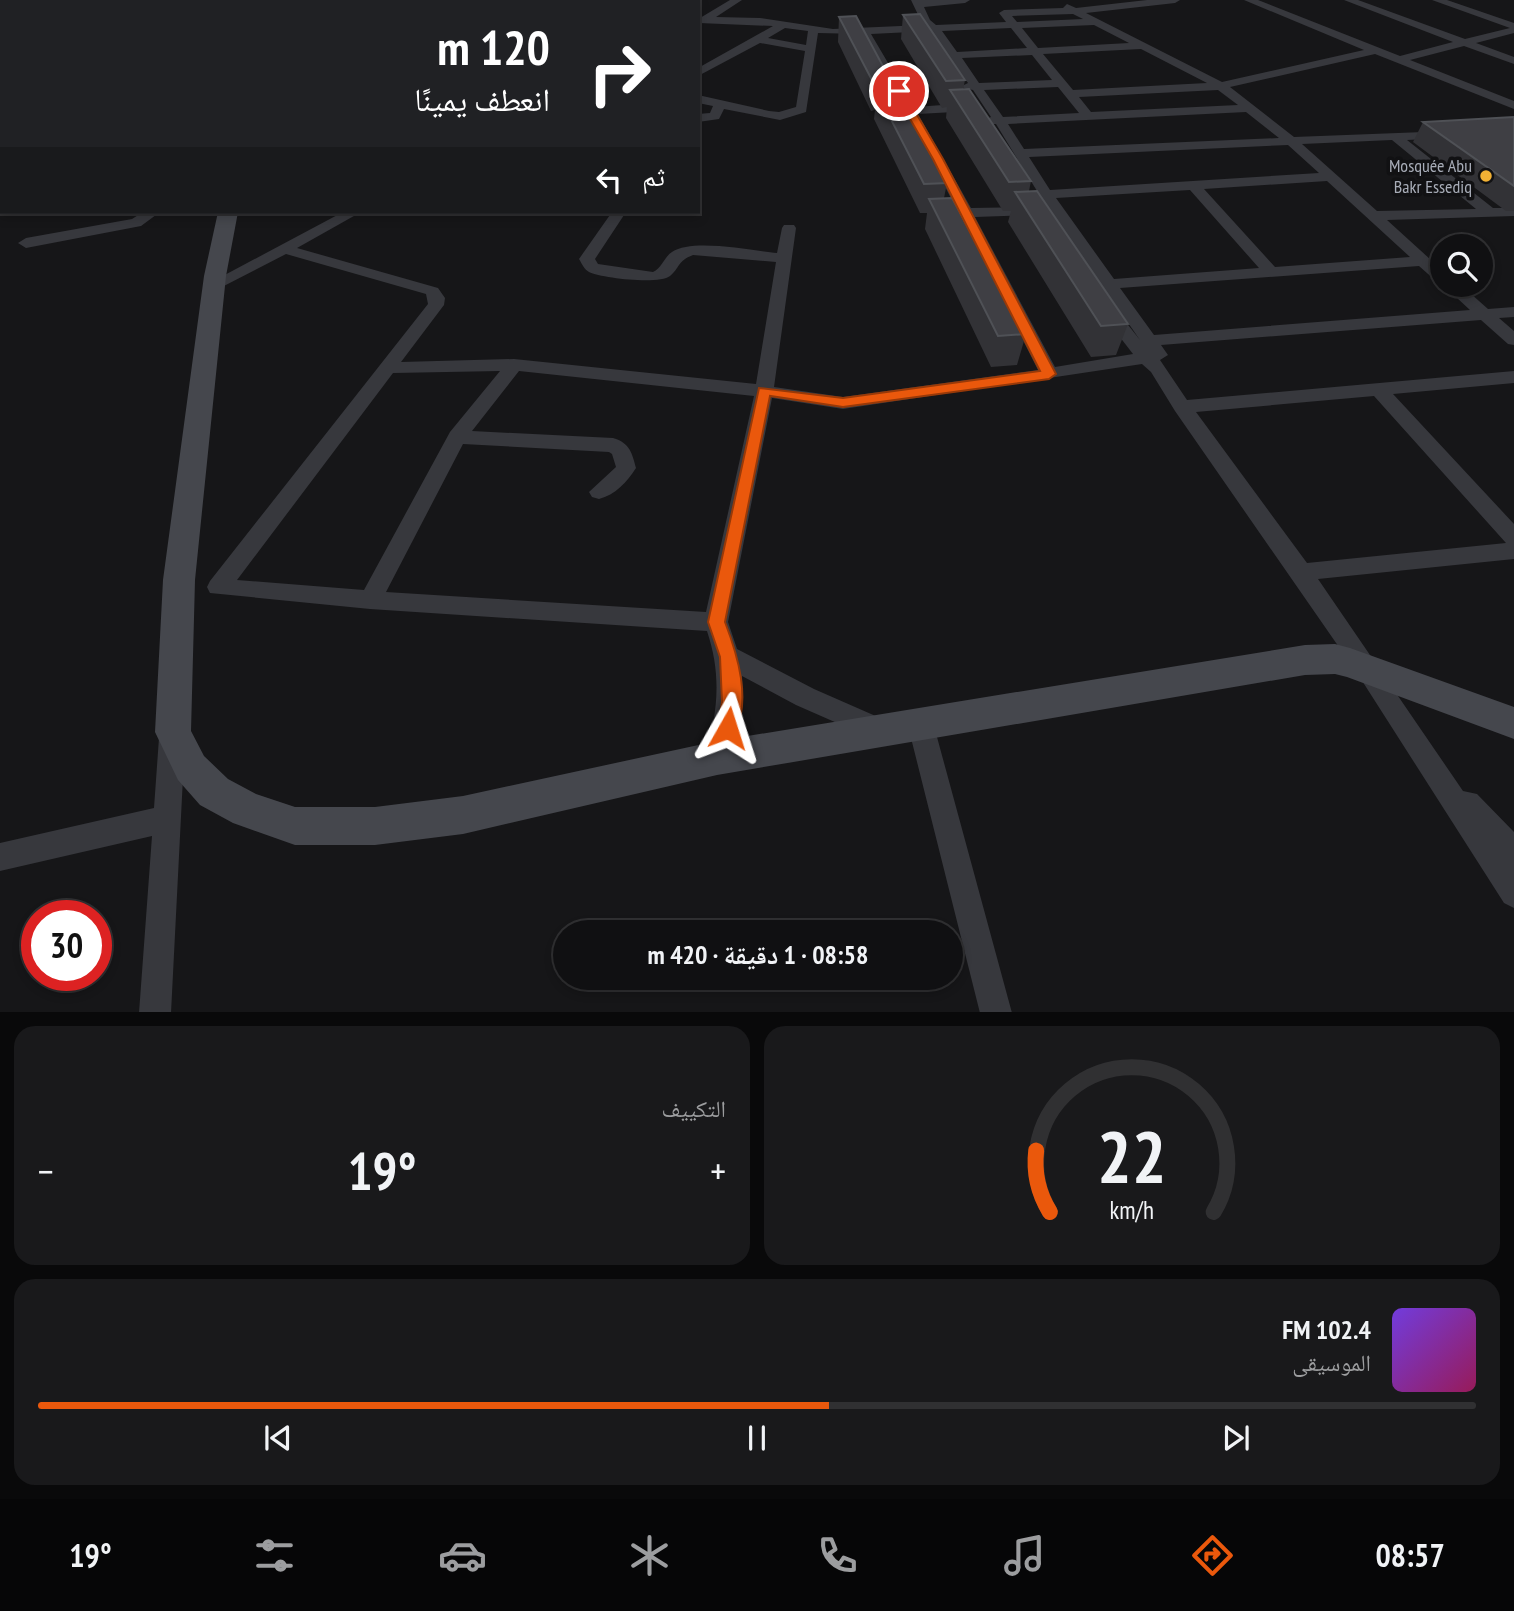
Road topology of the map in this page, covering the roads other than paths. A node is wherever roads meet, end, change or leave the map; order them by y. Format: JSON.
{"nodes":[{"id":1,"x":737,"y":0,"type":"edge"},
{"id":2,"x":965,"y":0,"type":"edge"},
{"id":3,"x":1128,"y":0,"type":"edge"},
{"id":4,"x":1175,"y":0,"type":"edge"},
{"id":5,"x":1249,"y":0,"type":"edge"},
{"id":6,"x":1349,"y":0,"type":"edge"},
{"id":7,"x":1437,"y":0,"type":"edge"},
{"id":8,"x":917,"y":3,"type":"edge"},
{"id":9,"x":1067,"y":9,"type":"junction"},
{"id":10,"x":703,"y":17,"type":"edge"},
{"id":11,"x":1094,"y":22,"type":"junction"},
{"id":12,"x":783,"y":25,"type":"junction"},
{"id":13,"x":1013,"y":26,"type":"junction"},
{"id":14,"x":927,"y":27,"type":"junction"},
{"id":15,"x":1514,"y":28,"type":"edge"},
{"id":16,"x":813,"y":31,"type":"junction"},
{"id":17,"x":864,"y":32,"type":"junction"},
{"id":18,"x":757,"y":39,"type":"junction"},
{"id":19,"x":1467,"y":43,"type":"junction"},
{"id":20,"x":1141,"y":46,"type":"junction"},
{"id":21,"x":811,"y":49,"type":"junction"},
{"id":22,"x":1377,"y":50,"type":"junction"},
{"id":23,"x":1036,"y":51,"type":"junction"},
{"id":24,"x":954,"y":55,"type":"junction"},
{"id":25,"x":1400,"y":59,"type":"junction"},
{"id":26,"x":1514,"y":61,"type":"edge"},
{"id":27,"x":700,"y":71,"type":"edge"},
{"id":28,"x":1061,"y":83,"type":"junction"},
{"id":29,"x":1221,"y":86,"type":"junction"},
{"id":30,"x":967,"y":87,"type":"junction"},
{"id":31,"x":1070,"y":94,"type":"junction"},
{"id":32,"x":700,"y":99,"type":"edge"},
{"id":33,"x":720,"y":104,"type":"junction"},
{"id":34,"x":1514,"y":105,"type":"edge"},
{"id":35,"x":972,"y":107,"type":"junction"},
{"id":36,"x":1249,"y":108,"type":"junction"},
{"id":37,"x":910,"y":111,"type":"junction"},
{"id":38,"x":1088,"y":116,"type":"junction"},
{"id":39,"x":700,"y":118,"type":"edge"},
{"id":40,"x":1000,"y":121,"type":"junction"},
{"id":41,"x":1461,"y":133,"type":"edge"},
{"id":42,"x":1395,"y":136,"type":"junction"},
{"id":43,"x":1290,"y":140,"type":"junction"},
{"id":44,"x":1021,"y":153,"type":"junction"},
{"id":45,"x":1015,"y":174,"type":"edge"},
{"id":46,"x":1328,"y":177,"type":"junction"},
{"id":47,"x":1193,"y":186,"type":"junction"},
{"id":48,"x":1046,"y":194,"type":"junction"},
{"id":49,"x":1029,"y":195,"type":"junction"},
{"id":50,"x":1514,"y":212,"type":"edge"},
{"id":51,"x":966,"y":213,"type":"junction"},
{"id":52,"x":1490,"y":213,"type":"junction"},
{"id":53,"x":150,"y":214,"type":"edge"},
{"id":54,"x":228,"y":214,"type":"edge"},
{"id":55,"x":350,"y":214,"type":"edge"},
{"id":56,"x":618,"y":214,"type":"edge"},
{"id":57,"x":1372,"y":216,"type":"junction"},
{"id":58,"x":789,"y":228,"type":"dead end"},
{"id":59,"x":26,"y":243,"type":"dead end"},
{"id":60,"x":284,"y":249,"type":"junction"},
{"id":61,"x":784,"y":258,"type":"junction"},
{"id":62,"x":1422,"y":261,"type":"junction"},
{"id":63,"x":1430,"y":268,"type":"edge"},
{"id":64,"x":1271,"y":272,"type":"junction"},
{"id":65,"x":1109,"y":284,"type":"junction"},
{"id":66,"x":214,"y":285,"type":"junction"},
{"id":67,"x":1096,"y":295,"type":"edge"},
{"id":68,"x":1465,"y":297,"type":"edge"},
{"id":69,"x":1514,"y":312,"type":"edge"},
{"id":70,"x":1485,"y":314,"type":"junction"},
{"id":71,"x":1514,"y":340,"type":"edge"},
{"id":72,"x":1153,"y":355,"type":"junction"},
{"id":73,"x":514,"y":365,"type":"junction"},
{"id":74,"x":386,"y":368,"type":"junction"},
{"id":75,"x":1049,"y":374,"type":"junction"},
{"id":76,"x":1514,"y":377,"type":"edge"},
{"id":77,"x":1378,"y":389,"type":"junction"},
{"id":78,"x":764,"y":391,"type":"junction"},
{"id":79,"x":1182,"y":407,"type":"junction"},
{"id":80,"x":457,"y":437,"type":"junction"},
{"id":81,"x":598,"y":492,"type":"dead end"},
{"id":82,"x":1514,"y":538,"type":"edge"},
{"id":83,"x":1514,"y":551,"type":"edge"},
{"id":84,"x":1301,"y":572,"type":"junction"},
{"id":85,"x":179,"y":580,"type":"junction"},
{"id":86,"x":218,"y":587,"type":"junction"},
{"id":87,"x":370,"y":600,"type":"junction"},
{"id":88,"x":716,"y":622,"type":"junction"},
{"id":89,"x":729,"y":657,"type":"junction"},
{"id":90,"x":1368,"y":669,"type":"junction"},
{"id":91,"x":1514,"y":723,"type":"edge"},
{"id":92,"x":921,"y":726,"type":"junction"},
{"id":93,"x":880,"y":730,"type":"junction"},
{"id":94,"x":173,"y":732,"type":"junction"},
{"id":95,"x":717,"y":758,"type":"junction"},
{"id":96,"x":1431,"y":765,"type":"junction"},
{"id":97,"x":167,"y":819,"type":"junction"},
{"id":98,"x":1514,"y":852,"type":"edge"},
{"id":99,"x":0,"y":857,"type":"edge"},
{"id":100,"x":1514,"y":893,"type":"edge"},
{"id":101,"x":155,"y":1012,"type":"edge"},
{"id":102,"x":996,"y":1012,"type":"edge"}],
"edges":[{"from":1,"to":10,"type":"street"},
{"from":2,"to":8,"type":"street"},
{"from":3,"to":9,"type":"street"},
{"from":4,"to":9,"type":"street"},
{"from":5,"to":22,"type":"street"},
{"from":6,"to":19,"type":"street"},
{"from":7,"to":15,"type":"street"},
{"from":8,"to":14,"type":"street"},
{"from":9,"to":11,"type":"street"},
{"from":9,"to":13,"type":"street"},
{"from":10,"to":12,"type":"street"},
{"from":11,"to":13,"type":"street"},
{"from":11,"to":20,"type":"street"},
{"from":12,"to":16,"type":"street"},
{"from":12,"to":18,"type":"street"},
{"from":13,"to":14,"type":"street"},
{"from":13,"to":23,"type":"street"},
{"from":14,"to":17,"type":"street"},
{"from":14,"to":24,"type":"street"},
{"from":14,"to":30,"type":"street"},
{"from":15,"to":19,"type":"street"},
{"from":16,"to":17,"type":"street"},
{"from":16,"to":21,"type":"street"},
{"from":17,"to":37,"type":"street"},
{"from":18,"to":21,"type":"street"},
{"from":18,"to":27,"type":"street"},
{"from":19,"to":25,"type":"street"},
{"from":19,"to":26,"type":"street"},
{"from":20,"to":23,"type":"street"},
{"from":20,"to":29,"type":"street"},
{"from":21,"to":33,"type":"street"},
{"from":22,"to":25,"type":"street"},
{"from":22,"to":29,"type":"street"},
{"from":23,"to":24,"type":"street"},
{"from":23,"to":28,"type":"street"},
{"from":24,"to":30,"type":"street"},
{"from":25,"to":34,"type":"street"},
{"from":28,"to":30,"type":"street"},
{"from":28,"to":31,"type":"street"},
{"from":29,"to":31,"type":"street"},
{"from":29,"to":36,"type":"street"},
{"from":30,"to":35,"type":"street"},
{"from":30,"to":40,"type":"street"},
{"from":31,"to":38,"type":"street"},
{"from":32,"to":33,"type":"street"},
{"from":33,"to":39,"type":"street"},
{"from":35,"to":37,"type":"street"},
{"from":35,"to":40,"type":"street"},
{"from":36,"to":38,"type":"street"},
{"from":36,"to":43,"type":"street"},
{"from":37,"to":51,"type":"street"},
{"from":38,"to":40,"type":"street"},
{"from":40,"to":44,"type":"street"},
{"from":41,"to":42,"type":"street"},
{"from":42,"to":43,"type":"street"},
{"from":42,"to":52,"type":"street"},
{"from":43,"to":44,"type":"street"},
{"from":43,"to":46,"type":"street"},
{"from":44,"to":48,"type":"street"},
{"from":45,"to":49,"type":"street"},
{"from":46,"to":47,"type":"street"},
{"from":46,"to":57,"type":"street"},
{"from":47,"to":48,"type":"street"},
{"from":47,"to":64,"type":"street"},
{"from":48,"to":49,"type":"street"},
{"from":48,"to":65,"type":"street"},
{"from":49,"to":51,"type":"street"},
{"from":50,"to":52,"type":"street"},
{"from":51,"to":75,"type":"street"},
{"from":52,"to":57,"type":"street"},
{"from":53,"to":59,"type":"street"},
{"from":54,"to":66,"type":"street"},
{"from":55,"to":60,"type":"street"},
{"from":56,"to":61,"type":"street"},
{"from":57,"to":62,"type":"street"},
{"from":58,"to":61,"type":"street"},
{"from":60,"to":66,"type":"street"},
{"from":60,"to":74,"type":"street"},
{"from":61,"to":78,"type":"street"},
{"from":62,"to":63,"type":"street"},
{"from":62,"to":64,"type":"street"},
{"from":64,"to":65,"type":"street"},
{"from":65,"to":72,"type":"street"},
{"from":66,"to":85,"type":"street"},
{"from":67,"to":72,"type":"street"},
{"from":68,"to":70,"type":"street"},
{"from":69,"to":70,"type":"street"},
{"from":70,"to":71,"type":"street"},
{"from":70,"to":72,"type":"street"},
{"from":72,"to":75,"type":"street"},
{"from":72,"to":79,"type":"street"},
{"from":73,"to":74,"type":"street"},
{"from":73,"to":78,"type":"street"},
{"from":73,"to":80,"type":"street"},
{"from":74,"to":86,"type":"street"},
{"from":75,"to":78,"type":"street"},
{"from":76,"to":77,"type":"street"},
{"from":77,"to":79,"type":"street"},
{"from":77,"to":82,"type":"street"},
{"from":78,"to":88,"type":"street"},
{"from":79,"to":84,"type":"street"},
{"from":80,"to":81,"type":"street"},
{"from":80,"to":87,"type":"street"},
{"from":83,"to":84,"type":"street"},
{"from":84,"to":90,"type":"street"},
{"from":85,"to":86,"type":"street"},
{"from":85,"to":94,"type":"street"},
{"from":86,"to":87,"type":"street"},
{"from":87,"to":88,"type":"street"},
{"from":88,"to":89,"type":"street"},
{"from":89,"to":93,"type":"street"},
{"from":89,"to":95,"type":"street"},
{"from":90,"to":91,"type":"street"},
{"from":90,"to":92,"type":"street"},
{"from":90,"to":96,"type":"street"},
{"from":92,"to":93,"type":"street"},
{"from":92,"to":102,"type":"street"},
{"from":93,"to":95,"type":"street"},
{"from":94,"to":95,"type":"street"},
{"from":94,"to":97,"type":"street"},
{"from":96,"to":98,"type":"street"},
{"from":96,"to":100,"type":"street"},
{"from":97,"to":99,"type":"street"},
{"from":97,"to":101,"type":"street"}]}
